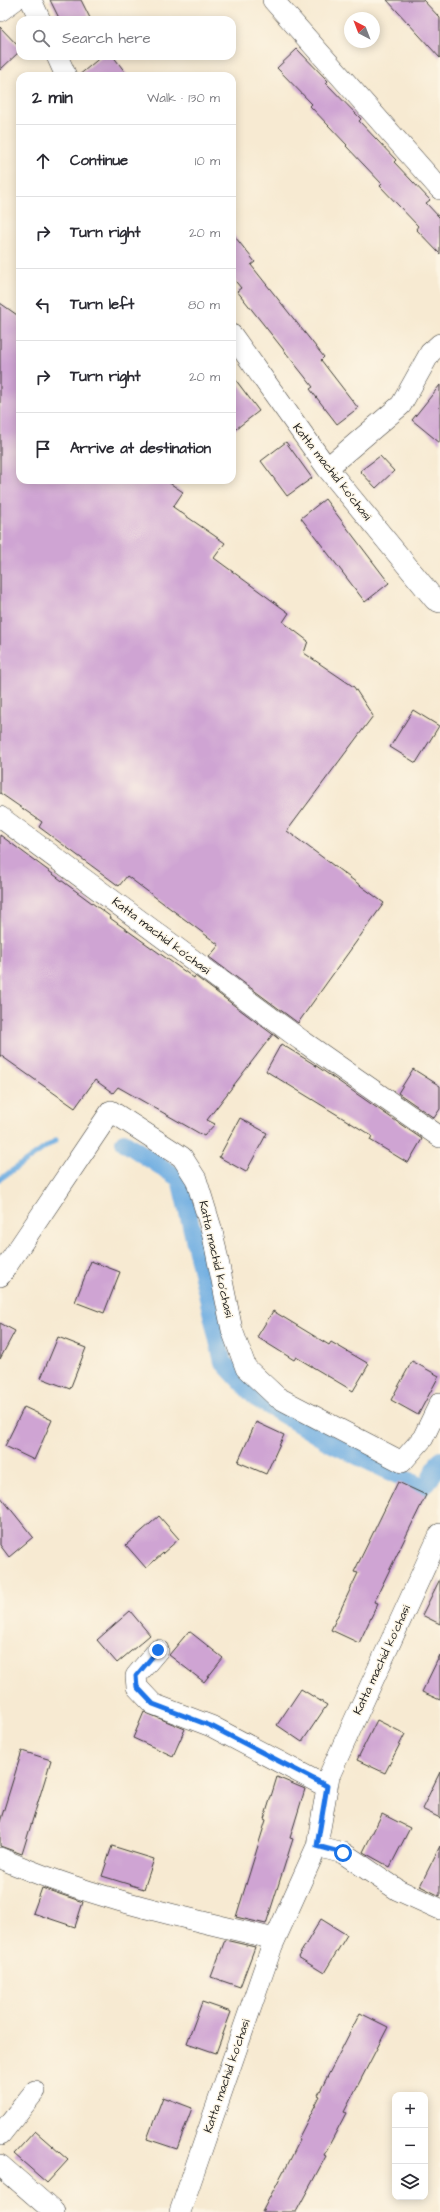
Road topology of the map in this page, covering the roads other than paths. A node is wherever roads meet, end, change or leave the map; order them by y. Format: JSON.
{"nodes":[{"id":1,"x":15,"y":0,"type":"edge"},
{"id":2,"x":31,"y":0,"type":"edge"},
{"id":3,"x":273,"y":0,"type":"edge"},
{"id":4,"x":0,"y":11,"type":"edge"},
{"id":5,"x":38,"y":16,"type":"edge"},
{"id":6,"x":59,"y":60,"type":"edge"},
{"id":7,"x":64,"y":72,"type":"edge"},
{"id":8,"x":440,"y":189,"type":"edge"},
{"id":9,"x":236,"y":341,"type":"edge"},
{"id":10,"x":440,"y":344,"type":"edge"},
{"id":11,"x":327,"y":468,"type":"junction"},
{"id":12,"x":440,"y":602,"type":"edge"},
{"id":13,"x":0,"y":817,"type":"edge"},
{"id":14,"x":440,"y":1137,"type":"edge"},
{"id":15,"x":0,"y":1276,"type":"edge"},
{"id":16,"x":440,"y":1403,"type":"edge"},
{"id":17,"x":440,"y":1534,"type":"edge"},
{"id":18,"x":158,"y":1650,"type":"dead end"},
{"id":19,"x":327,"y":1786,"type":"junction"},
{"id":20,"x":317,"y":1846,"type":"junction"},
{"id":21,"x":0,"y":1858,"type":"edge"},
{"id":22,"x":440,"y":1909,"type":"edge"},
{"id":23,"x":275,"y":1940,"type":"junction"},
{"id":24,"x":35,"y":2091,"type":"dead end"},
{"id":25,"x":0,"y":2135,"type":"edge"},
{"id":26,"x":0,"y":2165,"type":"edge"},
{"id":27,"x":54,"y":2212,"type":"edge"},
{"id":28,"x":180,"y":2212,"type":"edge"}],
"edges":[{"from":1,"to":4,"type":"street"},
{"from":2,"to":5,"type":"street"},
{"from":3,"to":8,"type":"street"},
{"from":6,"to":7,"type":"street"},
{"from":9,"to":11,"type":"street","name":"Katta machid ko'chasi"},
{"from":10,"to":11,"type":"street"},
{"from":11,"to":12,"type":"street","name":"Katta machid ko'chasi"},
{"from":13,"to":14,"type":"street","name":"Katta machid ko'chasi"},
{"from":15,"to":16,"type":"street","name":"Katta machid ko'chasi"},
{"from":17,"to":19,"type":"street","name":"Katta machid ko'chasi"},
{"from":18,"to":19,"type":"street"},
{"from":19,"to":20,"type":"street","name":"Katta machid ko'chasi"},
{"from":20,"to":22,"type":"street"},
{"from":20,"to":23,"type":"street","name":"Katta machid ko'chasi"},
{"from":21,"to":23,"type":"street"},
{"from":23,"to":28,"type":"street","name":"Katta machid ko'chasi"},
{"from":24,"to":25,"type":"street"},
{"from":26,"to":27,"type":"street"}]}
